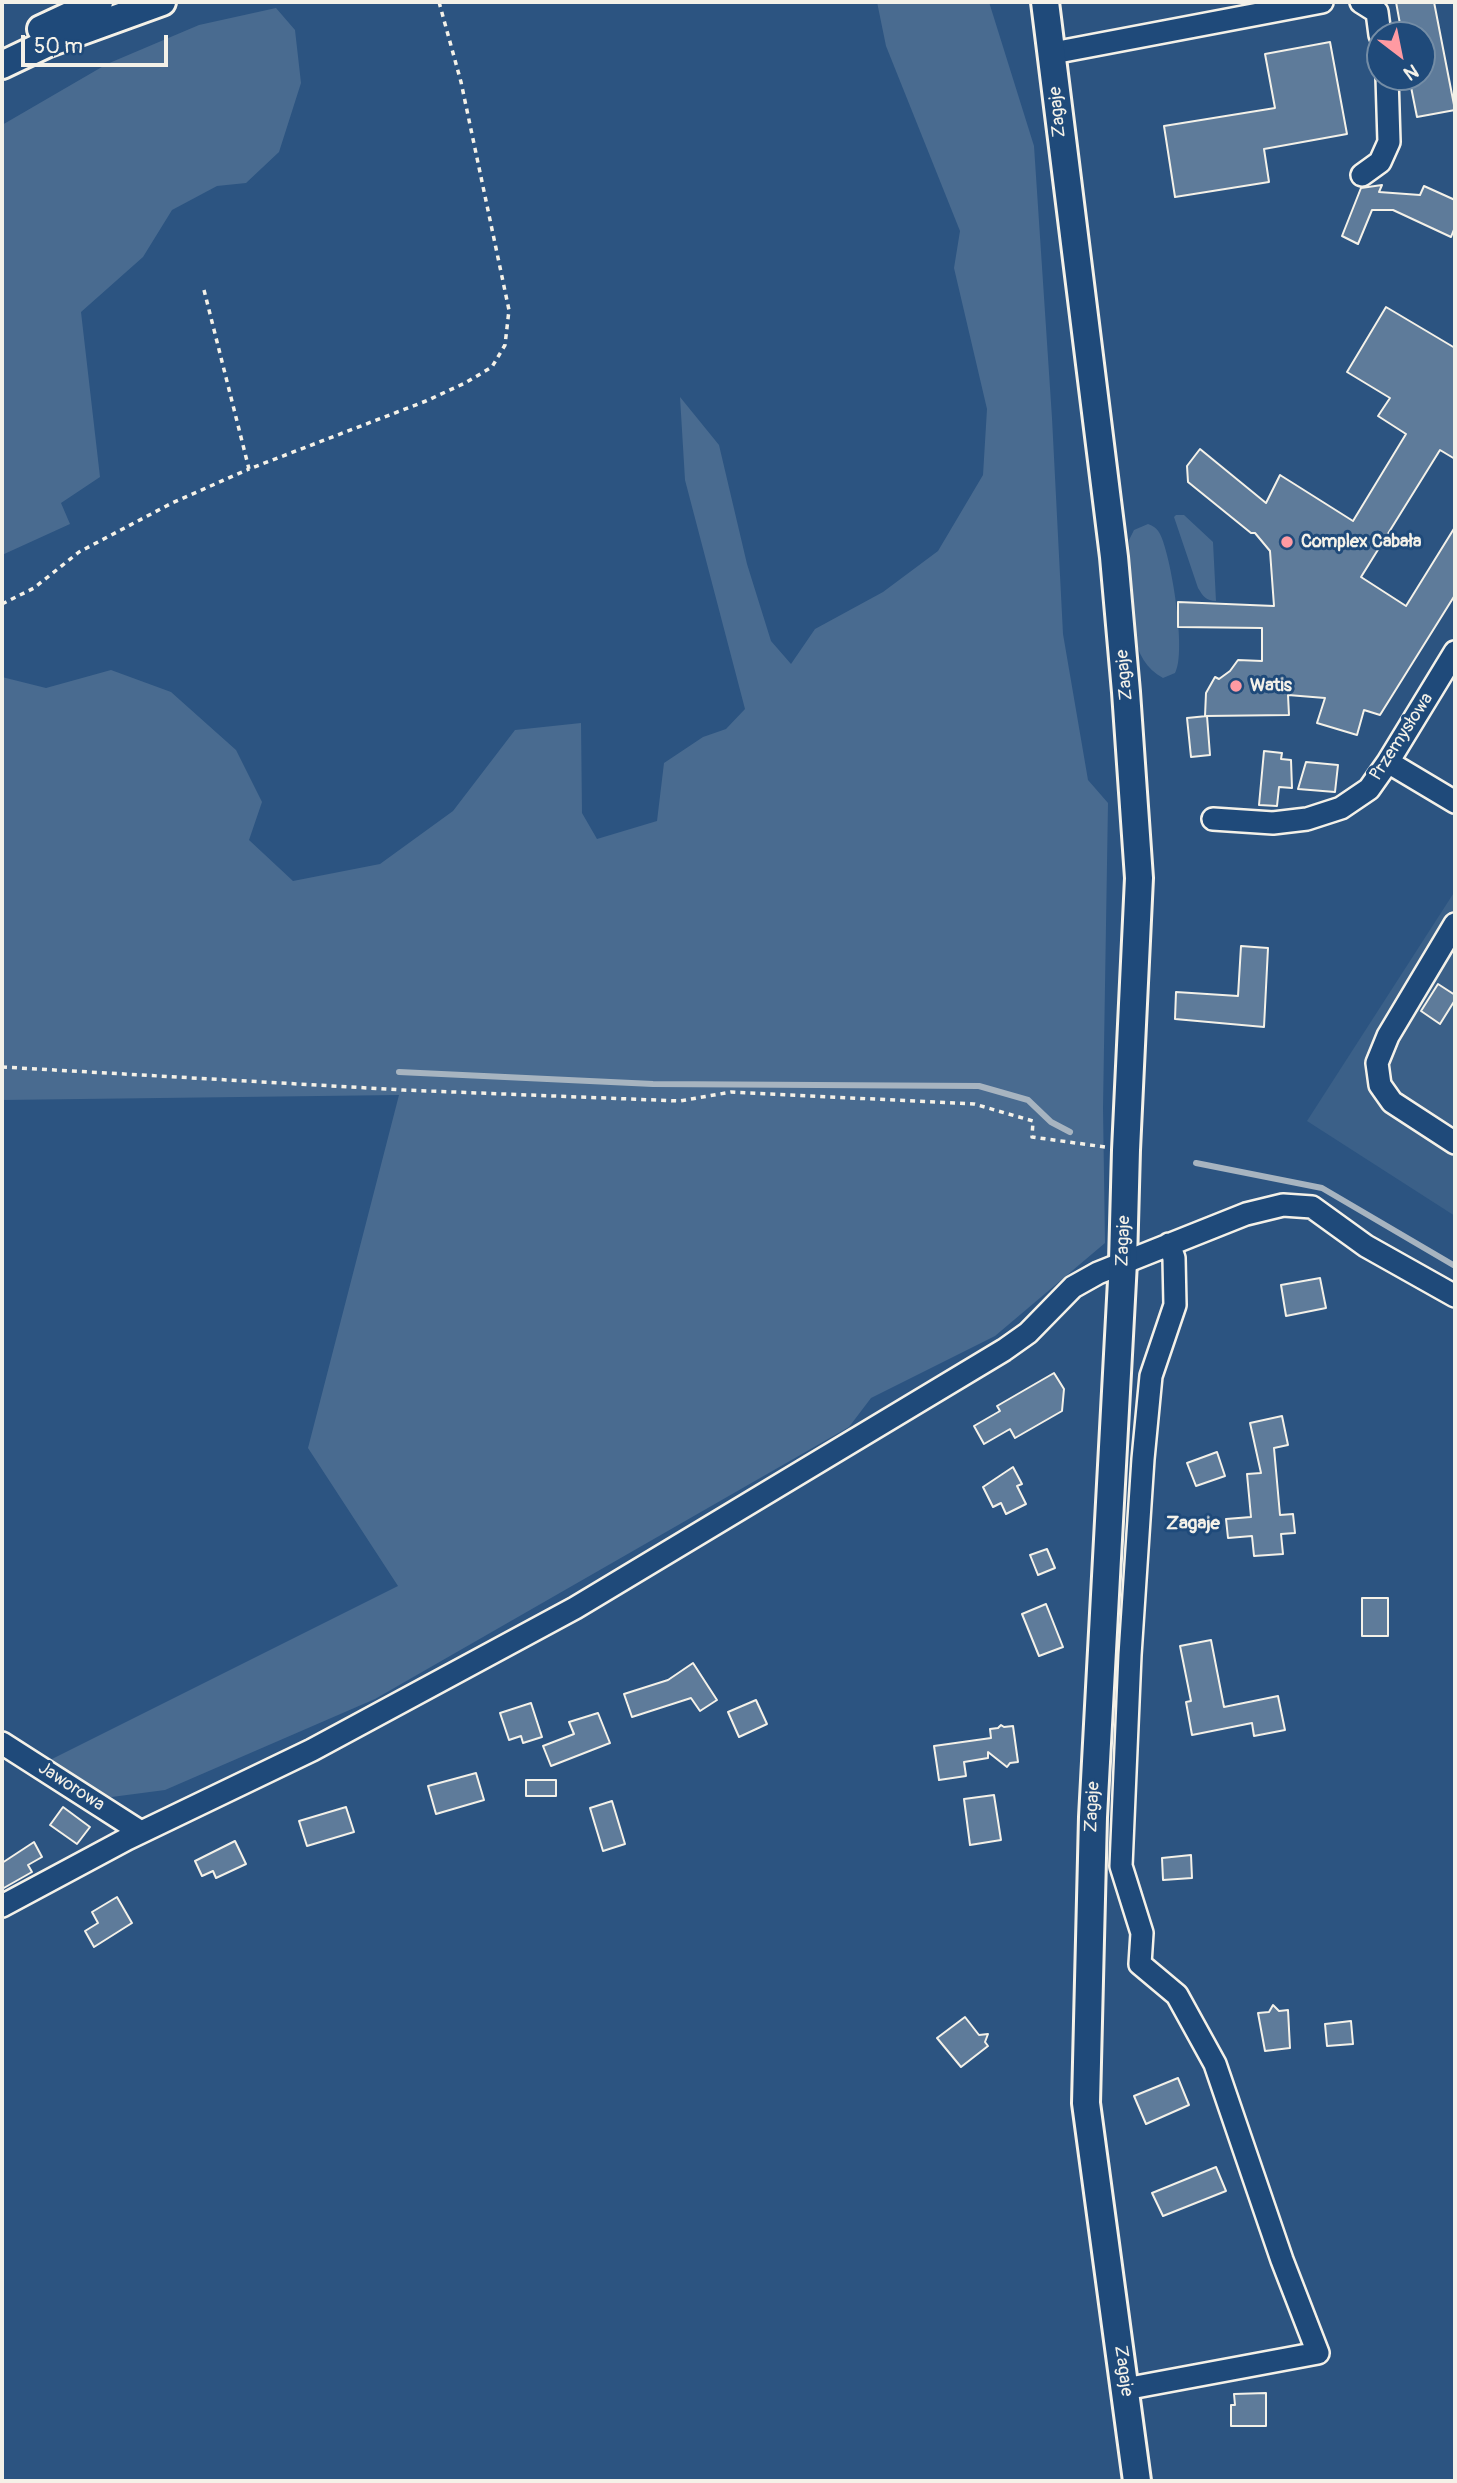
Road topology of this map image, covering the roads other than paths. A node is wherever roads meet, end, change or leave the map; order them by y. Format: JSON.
{"nodes":[{"id":1,"x":99,"y":2,"type":"edge"},
{"id":2,"x":162,"y":2,"type":"edge"},
{"id":3,"x":1045,"y":2,"type":"edge"},
{"id":4,"x":1322,"y":2,"type":"edge"},
{"id":5,"x":1361,"y":2,"type":"edge"},
{"id":6,"x":1378,"y":21,"type":"edge"},
{"id":7,"x":2,"y":48,"type":"edge"},
{"id":8,"x":1053,"y":53,"type":"junction"},
{"id":9,"x":2,"y":65,"type":"edge"},
{"id":10,"x":1389,"y":91,"type":"edge"},
{"id":11,"x":1362,"y":175,"type":"dead end"},
{"id":12,"x":1455,"y":652,"type":"edge"},
{"id":13,"x":1388,"y":762,"type":"junction"},
{"id":14,"x":1455,"y":802,"type":"edge"},
{"id":15,"x":1213,"y":819,"type":"dead end"},
{"id":16,"x":1455,"y":924,"type":"edge"},
{"id":17,"x":1455,"y":1143,"type":"edge"},
{"id":18,"x":1170,"y":1244,"type":"junction"},
{"id":19,"x":1123,"y":1262,"type":"junction"},
{"id":20,"x":1455,"y":1296,"type":"edge"},
{"id":21,"x":2,"y":1742,"type":"edge"},
{"id":22,"x":141,"y":1832,"type":"junction"},
{"id":23,"x":2,"y":1906,"type":"edge"},
{"id":24,"x":1125,"y":2389,"type":"junction"},
{"id":25,"x":1138,"y":2481,"type":"edge"}],
"edges":[{"from":1,"to":7,"type":"main road"},
{"from":2,"to":9,"type":"main road"},
{"from":3,"to":8,"type":"main road","name":"Zagaje"},
{"from":4,"to":8,"type":"street"},
{"from":5,"to":6,"type":"street"},
{"from":8,"to":19,"type":"main road","name":"Zagaje"},
{"from":10,"to":11,"type":"street"},
{"from":12,"to":13,"type":"street","name":"Przemysłowa"},
{"from":13,"to":14,"type":"street"},
{"from":13,"to":15,"type":"street","name":"Przemysłowa"},
{"from":16,"to":17,"type":"street"},
{"from":18,"to":19,"type":"street"},
{"from":18,"to":20,"type":"street"},
{"from":18,"to":24,"type":"street"},
{"from":19,"to":22,"type":"street"},
{"from":19,"to":24,"type":"main road","name":"Zagaje"},
{"from":21,"to":22,"type":"street","name":"Jaworowa"},
{"from":22,"to":23,"type":"street"},
{"from":24,"to":25,"type":"main road","name":"Zagaje"}]}
